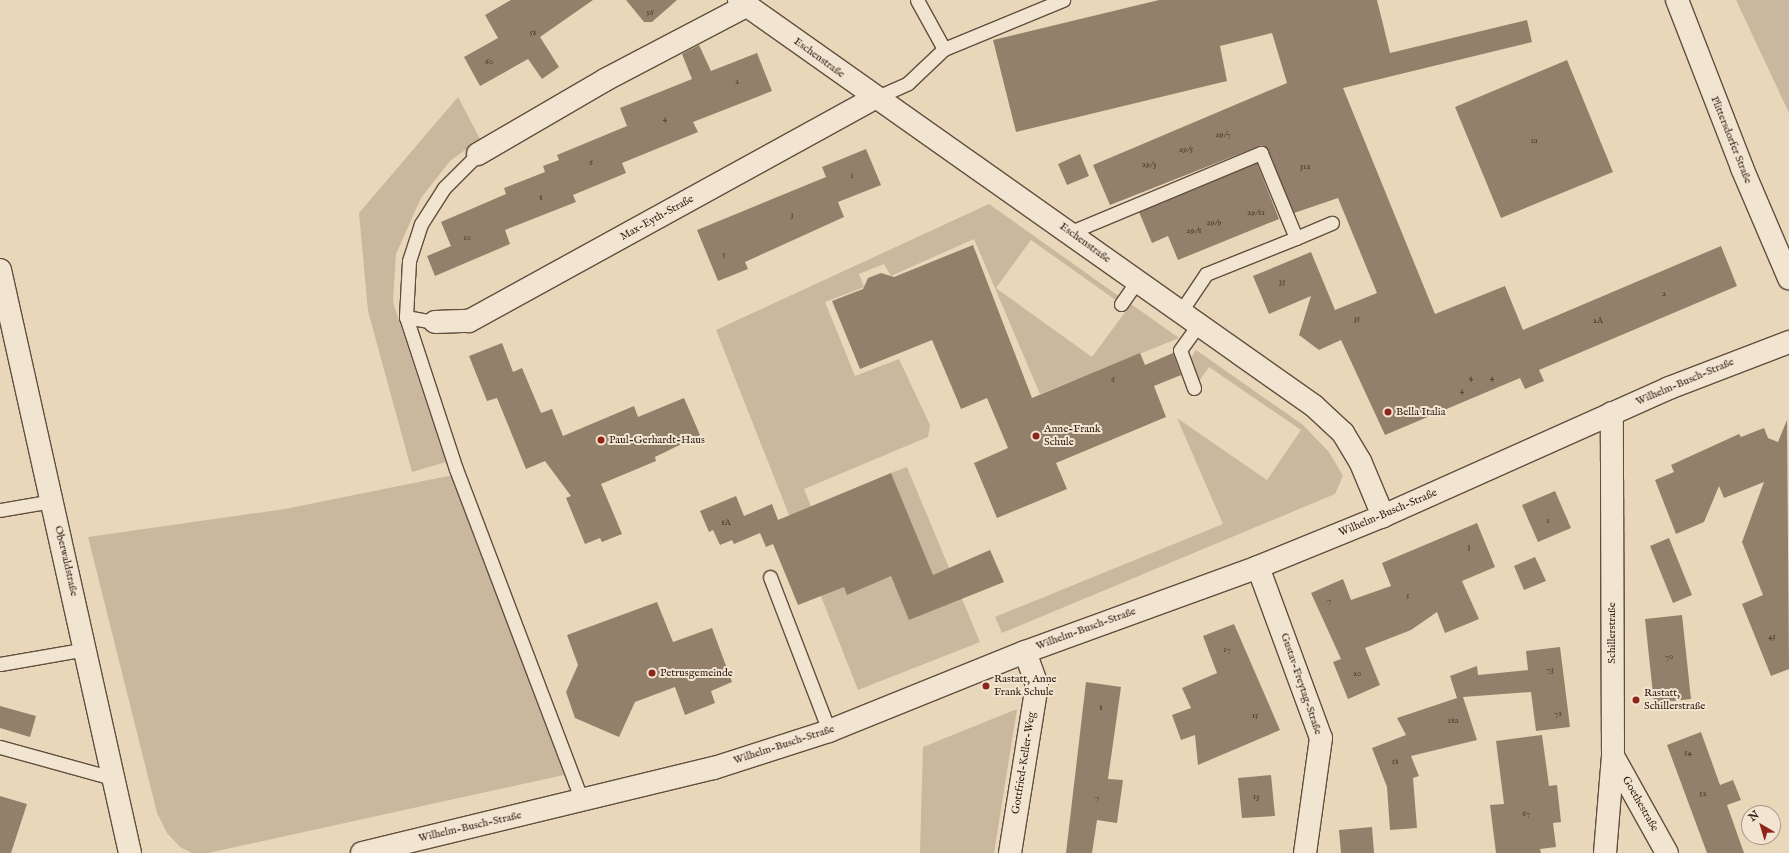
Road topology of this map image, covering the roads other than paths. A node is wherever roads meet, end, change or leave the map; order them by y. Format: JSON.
{"nodes":[{"id":1,"x":917,"y":0,"type":"edge"},
{"id":2,"x":1063,"y":0,"type":"edge"},
{"id":3,"x":1677,"y":0,"type":"edge"},
{"id":4,"x":742,"y":3,"type":"edge"},
{"id":5,"x":1034,"y":4,"type":"edge"},
{"id":6,"x":944,"y":49,"type":"junction"},
{"id":7,"x":875,"y":98,"type":"junction"},
{"id":8,"x":478,"y":154,"type":"joint"},
{"id":9,"x":1332,"y":223,"type":"dead end"},
{"id":10,"x":1071,"y":232,"type":"junction"},
{"id":11,"x":1296,"y":238,"type":"junction"},
{"id":12,"x":0,"y":270,"type":"edge"},
{"id":13,"x":1789,"y":278,"type":"edge"},
{"id":14,"x":1137,"y":281,"type":"junction"},
{"id":15,"x":1121,"y":304,"type":"dead end"},
{"id":16,"x":1181,"y":311,"type":"junction"},
{"id":17,"x":406,"y":317,"type":"junction"},
{"id":18,"x":435,"y":322,"type":"joint"},
{"id":19,"x":1199,"y":324,"type":"junction"},
{"id":20,"x":1789,"y":342,"type":"edge"},
{"id":21,"x":1194,"y":388,"type":"dead end"},
{"id":22,"x":1612,"y":413,"type":"junction"},
{"id":23,"x":52,"y":501,"type":"junction"},
{"id":24,"x":0,"y":510,"type":"edge"},
{"id":25,"x":1383,"y":516,"type":"junction"},
{"id":26,"x":1258,"y":567,"type":"junction"},
{"id":27,"x":770,"y":577,"type":"dead end"},
{"id":28,"x":86,"y":649,"type":"junction"},
{"id":29,"x":1025,"y":652,"type":"junction"},
{"id":30,"x":0,"y":664,"type":"edge"},
{"id":31,"x":829,"y":730,"type":"junction"},
{"id":32,"x":0,"y":748,"type":"edge"},
{"id":33,"x":1613,"y":756,"type":"junction"},
{"id":34,"x":116,"y":779,"type":"junction"},
{"id":35,"x":582,"y":800,"type":"junction"},
{"id":36,"x":130,"y":853,"type":"edge"},
{"id":37,"x":362,"y":853,"type":"edge"},
{"id":38,"x":1010,"y":853,"type":"edge"},
{"id":39,"x":1305,"y":853,"type":"edge"},
{"id":40,"x":1605,"y":853,"type":"edge"},
{"id":41,"x":1667,"y":853,"type":"edge"}],
"edges":[{"from":1,"to":6,"type":"lane"},
{"from":2,"to":5,"type":"lane"},
{"from":3,"to":13,"type":"street","name":"Plittersdorfer Straße"},
{"from":4,"to":7,"type":"street","name":"Eschenstraße"},
{"from":4,"to":8,"type":"street","name":"Eschenstraße"},
{"from":5,"to":6,"type":"lane"},
{"from":6,"to":7,"type":"lane"},
{"from":7,"to":10,"type":"street","name":"Eschenstraße"},
{"from":7,"to":18,"type":"street","name":"Max-Eyth-Straße"},
{"from":8,"to":17,"type":"lane"},
{"from":9,"to":11,"type":"lane"},
{"from":10,"to":11,"type":"lane"},
{"from":10,"to":14,"type":"street","name":"Eschenstraße"},
{"from":11,"to":16,"type":"lane"},
{"from":12,"to":23,"type":"street","name":"Oberwaldstraße"},
{"from":14,"to":15,"type":"lane"},
{"from":14,"to":16,"type":"street","name":"Eschenstraße"},
{"from":16,"to":19,"type":"street","name":"Eschenstraße"},
{"from":17,"to":18,"type":"lane"},
{"from":17,"to":35,"type":"lane"},
{"from":19,"to":21,"type":"lane"},
{"from":19,"to":25,"type":"street","name":"Eschenstraße"},
{"from":20,"to":22,"type":"street","name":"Wilhelm-Busch-Straße"},
{"from":22,"to":25,"type":"street","name":"Wilhelm-Busch-Straße"},
{"from":22,"to":33,"type":"street","name":"Schillerstraße"},
{"from":23,"to":24,"type":"lane"},
{"from":23,"to":28,"type":"street","name":"Oberwaldstraße"},
{"from":25,"to":26,"type":"street","name":"Wilhelm-Busch-Straße"},
{"from":26,"to":29,"type":"street","name":"Wilhelm-Busch-Straße"},
{"from":26,"to":39,"type":"street","name":"Gustav-Freytag-Straße"},
{"from":27,"to":31,"type":"lane"},
{"from":28,"to":30,"type":"lane"},
{"from":28,"to":34,"type":"street","name":"Oberwaldstraße"},
{"from":29,"to":31,"type":"street","name":"Wilhelm-Busch-Straße"},
{"from":29,"to":38,"type":"street","name":"Gottfried-Keller-Weg"},
{"from":31,"to":35,"type":"street","name":"Wilhelm-Busch-Straße"},
{"from":32,"to":34,"type":"lane"},
{"from":33,"to":40,"type":"street","name":"Schillerstraße"},
{"from":33,"to":41,"type":"street","name":"Goethestraße"},
{"from":34,"to":36,"type":"street","name":"Oberwaldstraße"},
{"from":35,"to":37,"type":"street","name":"Wilhelm-Busch-Straße"}]}
